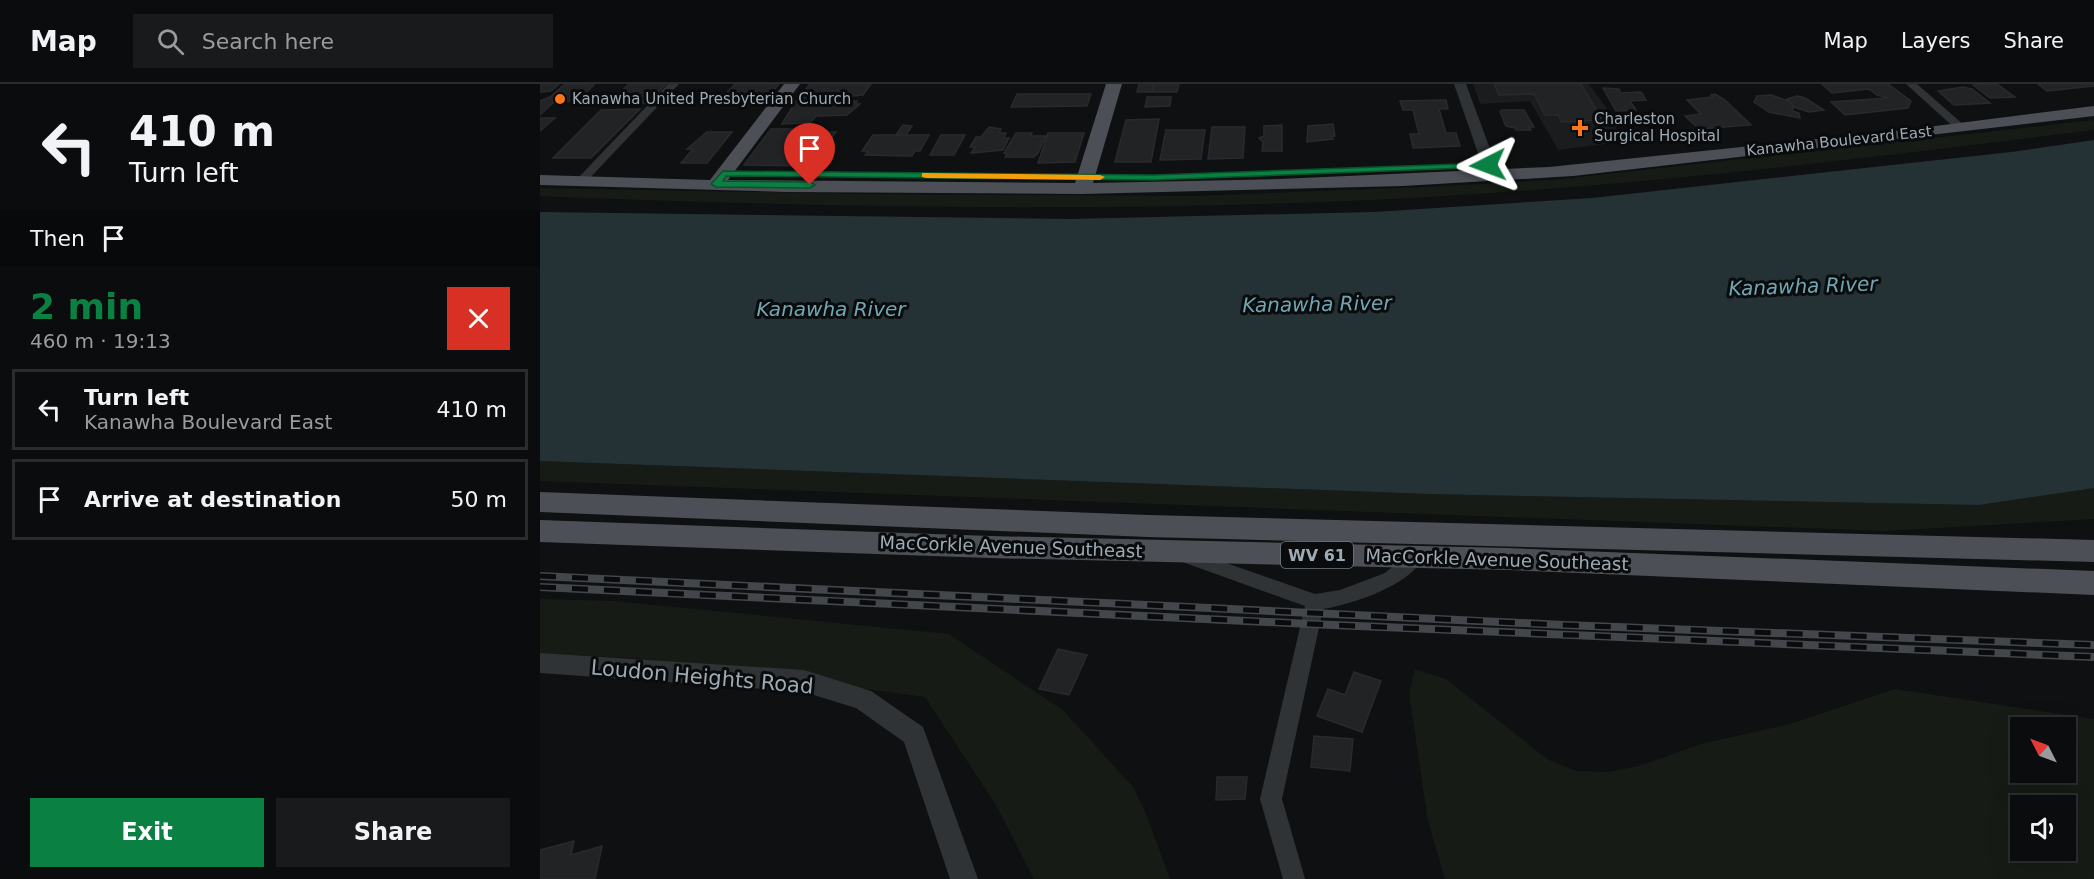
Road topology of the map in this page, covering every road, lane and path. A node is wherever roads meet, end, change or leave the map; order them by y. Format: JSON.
{"nodes":[{"id":1,"x":674,"y":84,"type":"edge"},
{"id":2,"x":792,"y":84,"type":"edge"},
{"id":3,"x":1114,"y":84,"type":"edge"},
{"id":4,"x":1460,"y":84,"type":"edge"},
{"id":5,"x":1911,"y":84,"type":"edge"},
{"id":6,"x":2094,"y":102,"type":"edge"},
{"id":7,"x":2094,"y":111,"type":"edge"},
{"id":8,"x":1956,"y":124,"type":"junction"},
{"id":9,"x":540,"y":169,"type":"edge"},
{"id":10,"x":1490,"y":171,"type":"junction"},
{"id":11,"x":586,"y":176,"type":"junction"},
{"id":12,"x":719,"y":179,"type":"junction"},
{"id":13,"x":540,"y":180,"type":"edge"},
{"id":14,"x":1084,"y":183,"type":"junction"},
{"id":15,"x":540,"y":502,"type":"edge"},
{"id":16,"x":540,"y":531,"type":"edge"},
{"id":17,"x":1174,"y":551,"type":"junction"},
{"id":18,"x":2094,"y":551,"type":"edge"},
{"id":19,"x":1415,"y":557,"type":"junction"},
{"id":20,"x":2094,"y":583,"type":"edge"},
{"id":21,"x":1315,"y":602,"type":"junction"},
{"id":22,"x":540,"y":663,"type":"edge"},
{"id":23,"x":964,"y":879,"type":"edge"},
{"id":24,"x":1294,"y":879,"type":"edge"}],
"edges":[{"from":1,"to":11,"type":"street"},
{"from":2,"to":12,"type":"main road"},
{"from":3,"to":14,"type":"main road"},
{"from":4,"to":10,"type":"street"},
{"from":5,"to":8,"type":"street"},
{"from":6,"to":8,"type":"main road","name":"Kanawha Boulevard East"},
{"from":7,"to":8,"type":"main road","name":"Kanawha Boulevard East"},
{"from":8,"to":10,"type":"main road","name":"Kanawha Boulevard East"},
{"from":9,"to":11,"type":"main road","name":"Kanawha Boulevard East"},
{"from":10,"to":14,"type":"main road","name":"Kanawha Boulevard East"},
{"from":11,"to":12,"type":"main road","name":"Kanawha Boulevard East"},
{"from":11,"to":13,"type":"main road","name":"Kanawha Boulevard East"},
{"from":12,"to":14,"type":"main road","name":"Kanawha Boulevard East"},
{"from":15,"to":18,"type":"main road","name":"MacCorkle Avenue Southeast","number":"WV 61"},
{"from":16,"to":17,"type":"main road","name":"MacCorkle Avenue Southeast","number":"WV 61"},
{"from":17,"to":19,"type":"main road","name":"MacCorkle Avenue Southeast","number":"WV 61"},
{"from":17,"to":21,"type":"street"},
{"from":19,"to":20,"type":"main road","name":"MacCorkle Avenue Southeast","number":"WV 61"},
{"from":19,"to":21,"type":"street"},
{"from":21,"to":24,"type":"street"},
{"from":22,"to":23,"type":"street","name":"Loudon Heights Road"}]}
